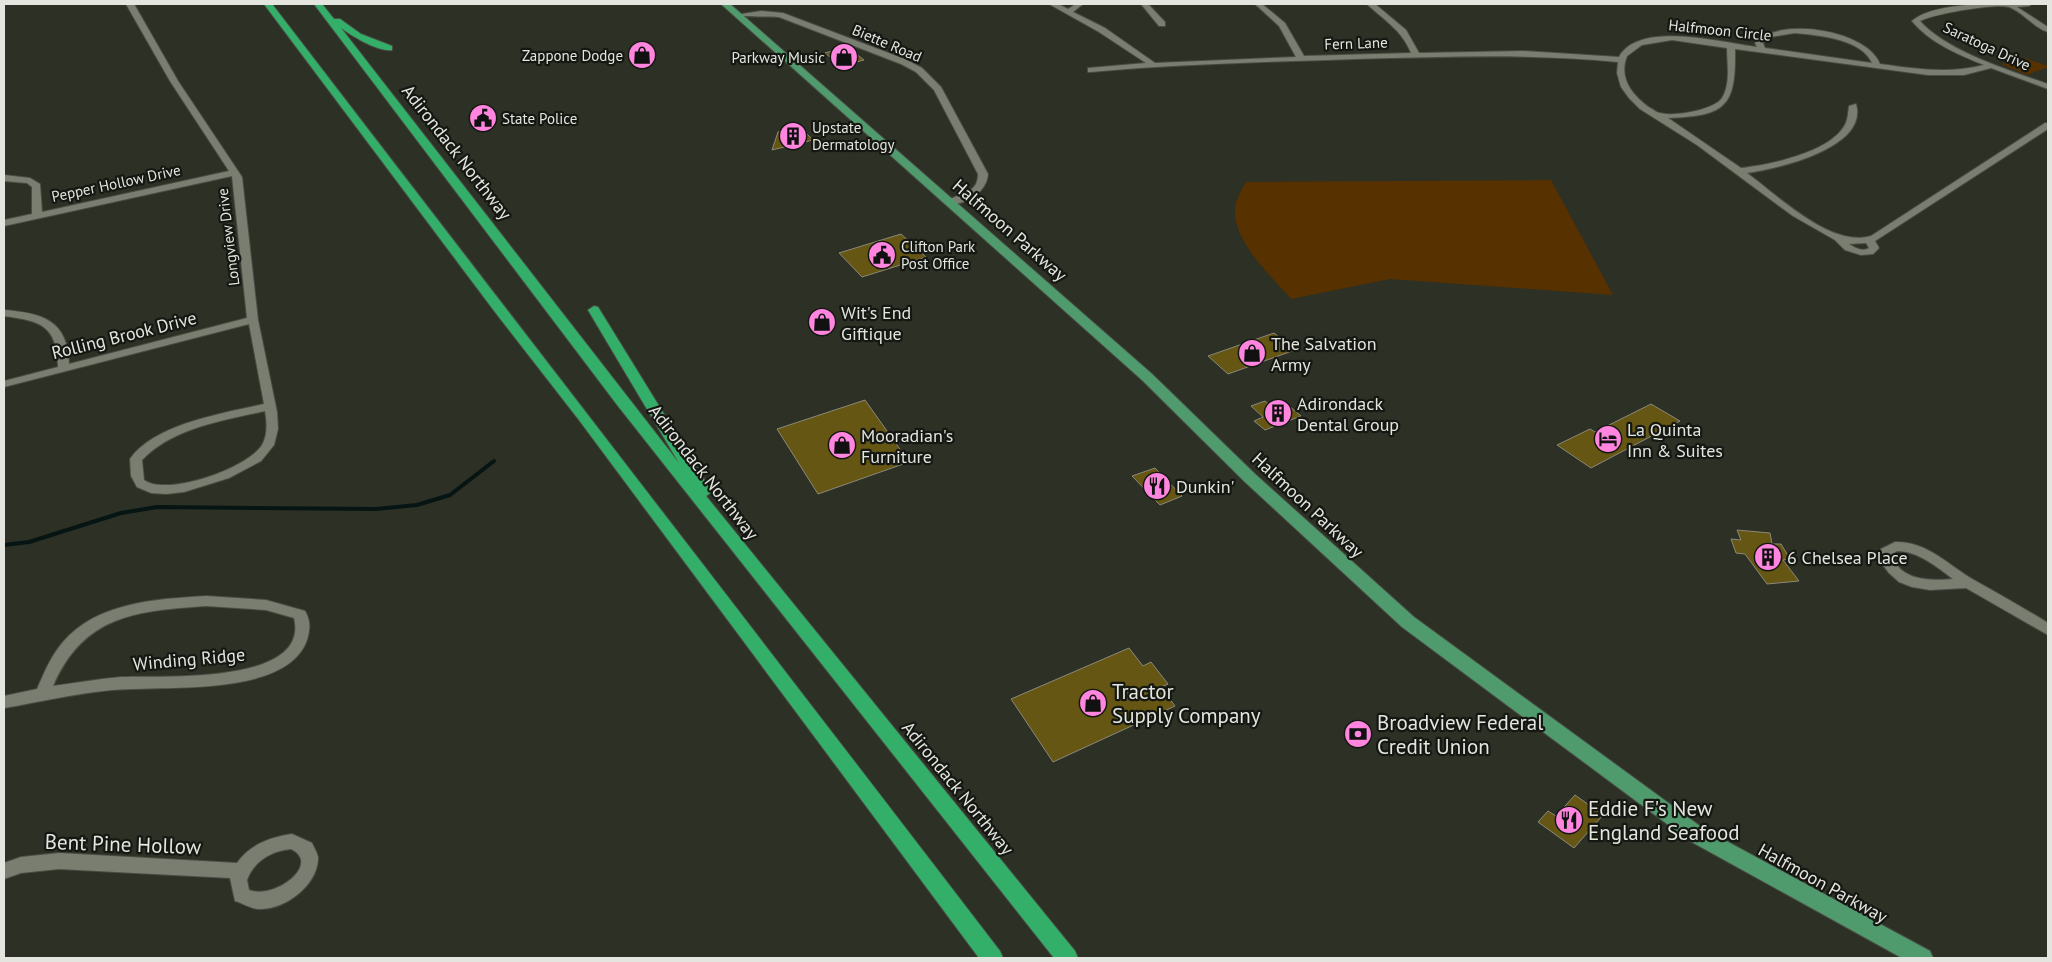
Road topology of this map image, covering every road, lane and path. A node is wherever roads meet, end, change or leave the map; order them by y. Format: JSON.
{"nodes":[{"id":1,"x":130,"y":4,"type":"edge"},
{"id":2,"x":268,"y":4,"type":"edge"},
{"id":3,"x":318,"y":4,"type":"edge"},
{"id":4,"x":726,"y":4,"type":"edge"},
{"id":5,"x":1053,"y":4,"type":"edge"},
{"id":6,"x":1080,"y":4,"type":"edge"},
{"id":7,"x":1144,"y":4,"type":"edge"},
{"id":8,"x":1258,"y":4,"type":"edge"},
{"id":9,"x":1371,"y":4,"type":"edge"},
{"id":10,"x":2029,"y":4,"type":"edge"},
{"id":11,"x":2010,"y":5,"type":"edge"},
{"id":12,"x":1068,"y":12,"type":"junction"},
{"id":13,"x":739,"y":15,"type":"junction"},
{"id":14,"x":1162,"y":24,"type":"dead end"},
{"id":15,"x":2048,"y":30,"type":"edge"},
{"id":16,"x":1731,"y":46,"type":"junction"},
{"id":17,"x":389,"y":48,"type":"dead end"},
{"id":18,"x":1761,"y":49,"type":"junction"},
{"id":19,"x":1414,"y":53,"type":"junction"},
{"id":20,"x":1301,"y":58,"type":"junction"},
{"id":21,"x":1621,"y":60,"type":"junction"},
{"id":22,"x":1152,"y":64,"type":"junction"},
{"id":23,"x":1878,"y":66,"type":"junction"},
{"id":24,"x":1991,"y":66,"type":"junction"},
{"id":25,"x":1092,"y":70,"type":"dead end"},
{"id":26,"x":2048,"y":87,"type":"edge"},
{"id":27,"x":1853,"y":106,"type":"dead end"},
{"id":28,"x":1659,"y":116,"type":"junction"},
{"id":29,"x":2048,"y":125,"type":"edge"},
{"id":30,"x":1739,"y":171,"type":"junction"},
{"id":31,"x":234,"y":173,"type":"junction"},
{"id":32,"x":4,"y":178,"type":"edge"},
{"id":33,"x":951,"y":202,"type":"junction"},
{"id":34,"x":37,"y":216,"type":"junction"},
{"id":35,"x":4,"y":223,"type":"edge"},
{"id":36,"x":594,"y":310,"type":"dead end"},
{"id":37,"x":4,"y":314,"type":"edge"},
{"id":38,"x":253,"y":320,"type":"junction"},
{"id":39,"x":64,"y":369,"type":"junction"},
{"id":40,"x":4,"y":384,"type":"edge"},
{"id":41,"x":270,"y":406,"type":"junction"},
{"id":42,"x":737,"y":547,"type":"junction"},
{"id":43,"x":1968,"y":583,"type":"junction"},
{"id":44,"x":2048,"y":630,"type":"edge"},
{"id":45,"x":42,"y":694,"type":"junction"},
{"id":46,"x":4,"y":702,"type":"edge"},
{"id":47,"x":4,"y":871,"type":"edge"},
{"id":48,"x":241,"y":871,"type":"dead end"},
{"id":49,"x":992,"y":958,"type":"edge"},
{"id":50,"x":1068,"y":958,"type":"edge"},
{"id":51,"x":1922,"y":958,"type":"edge"}],
"edges":[{"from":1,"to":31,"type":"street","name":"Longview Drive"},
{"from":2,"to":49,"type":"highway"},
{"from":3,"to":17,"type":"highway"},
{"from":3,"to":42,"type":"highway","name":"Adirondack Northway"},
{"from":4,"to":13,"type":"main road","name":"Halfmoon Parkway"},
{"from":5,"to":12,"type":"street"},
{"from":6,"to":12,"type":"street"},
{"from":7,"to":14,"type":"street"},
{"from":8,"to":20,"type":"street"},
{"from":9,"to":19,"type":"street"},
{"from":10,"to":11,"type":"street","name":"Saratoga Drive"},
{"from":11,"to":15,"type":"street"},
{"from":11,"to":24,"type":"street","name":"Saratoga Drive"},
{"from":12,"to":22,"type":"street"},
{"from":13,"to":33,"type":"main road","name":"Halfmoon Parkway"},
{"from":13,"to":33,"type":"street","name":"Biette Road"},
{"from":16,"to":18,"type":"street","name":"Halfmoon Circle"},
{"from":16,"to":21,"type":"street","name":"Halfmoon Circle"},
{"from":16,"to":28,"type":"street"},
{"from":18,"to":23,"type":"street","name":"Halfmoon Circle"},
{"from":18,"to":23,"type":"street"},
{"from":19,"to":20,"type":"street","name":"Fern Lane"},
{"from":19,"to":21,"type":"street","name":"Fern Lane"},
{"from":20,"to":22,"type":"street","name":"Fern Lane"},
{"from":21,"to":28,"type":"street"},
{"from":22,"to":25,"type":"street","name":"Fern Lane"},
{"from":23,"to":24,"type":"street","name":"Halfmoon Circle"},
{"from":24,"to":26,"type":"street","name":"Saratoga Drive"},
{"from":27,"to":30,"type":"street"},
{"from":28,"to":30,"type":"street"},
{"from":29,"to":30,"type":"street"},
{"from":31,"to":34,"type":"street","name":"Pepper Hollow Drive"},
{"from":31,"to":38,"type":"street","name":"Longview Drive"},
{"from":32,"to":34,"type":"street"},
{"from":33,"to":51,"type":"main road","name":"Halfmoon Parkway"},
{"from":34,"to":35,"type":"street","name":"Pepper Hollow Drive"},
{"from":36,"to":42,"type":"highway"},
{"from":37,"to":39,"type":"street"},
{"from":38,"to":39,"type":"street","name":"Rolling Brook Drive"},
{"from":38,"to":41,"type":"street","name":"Longview Drive"},
{"from":39,"to":40,"type":"street","name":"Rolling Brook Drive"},
{"from":41,"to":41,"type":"street","name":"Longview Drive"},
{"from":42,"to":50,"type":"highway","name":"Adirondack Northway"},
{"from":43,"to":43,"type":"street"},
{"from":43,"to":44,"type":"street"},
{"from":45,"to":45,"type":"street","name":"Winding Ridge"},
{"from":45,"to":46,"type":"street","name":"Winding Ridge"},
{"from":47,"to":48,"type":"street","name":"Bent Pine Hollow"}]}
